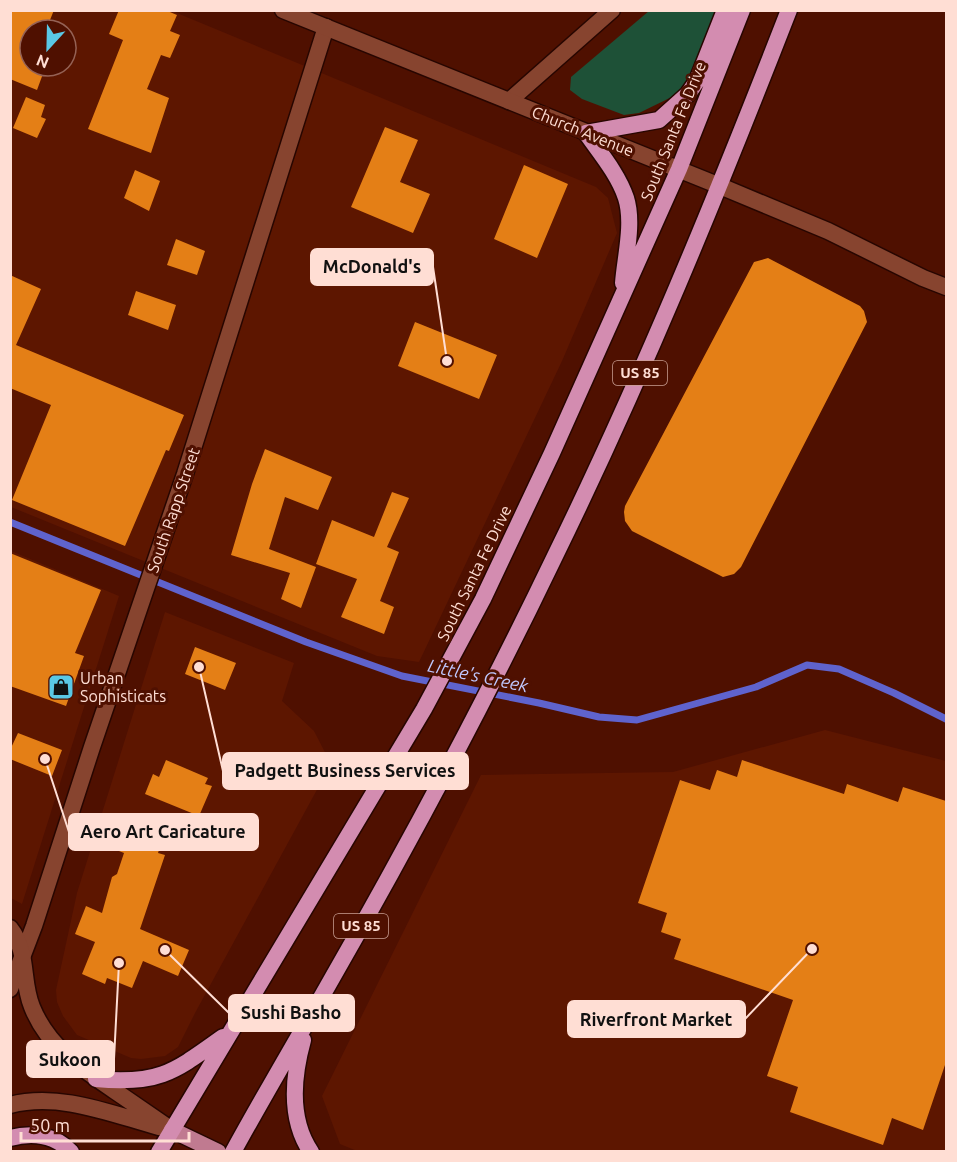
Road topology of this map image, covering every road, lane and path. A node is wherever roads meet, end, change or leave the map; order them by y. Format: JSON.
{"nodes":[{"id":1,"x":283,"y":10,"type":"edge"},
{"id":2,"x":612,"y":10,"type":"edge"},
{"id":3,"x":725,"y":10,"type":"edge"},
{"id":4,"x":742,"y":10,"type":"edge"},
{"id":5,"x":789,"y":10,"type":"edge"},
{"id":6,"x":326,"y":27,"type":"junction"},
{"id":7,"x":509,"y":101,"type":"junction"},
{"id":8,"x":586,"y":133,"type":"junction"},
{"id":9,"x":679,"y":170,"type":"junction"},
{"id":10,"x":720,"y":186,"type":"junction"},
{"id":11,"x":946,"y":287,"type":"edge"},
{"id":12,"x":621,"y":299,"type":"junction"},
{"id":13,"x":10,"y":928,"type":"edge"},
{"id":14,"x":24,"y":955,"type":"junction"},
{"id":15,"x":10,"y":989,"type":"edge"},
{"id":16,"x":308,"y":1018,"type":"junction"},
{"id":17,"x":229,"y":1033,"type":"junction"},
{"id":18,"x":96,"y":1079,"type":"junction"},
{"id":19,"x":10,"y":1105,"type":"edge"},
{"id":20,"x":172,"y":1130,"type":"junction"},
{"id":21,"x":10,"y":1138,"type":"edge"},
{"id":22,"x":71,"y":1152,"type":"edge"},
{"id":23,"x":159,"y":1152,"type":"edge"},
{"id":24,"x":218,"y":1152,"type":"edge"},
{"id":25,"x":233,"y":1152,"type":"edge"},
{"id":26,"x":311,"y":1152,"type":"edge"}],
"edges":[{"from":1,"to":6,"type":"street","name":"Church Avenue"},
{"from":2,"to":7,"type":"street"},
{"from":3,"to":8,"type":"highway"},
{"from":4,"to":9,"type":"highway","name":"South Santa Fe Drive","number":"US 85"},
{"from":5,"to":10,"type":"highway","number":"US 85"},
{"from":6,"to":7,"type":"street","name":"Church Avenue"},
{"from":6,"to":14,"type":"street","name":"South Rapp Street"},
{"from":7,"to":8,"type":"street","name":"Church Avenue"},
{"from":8,"to":9,"type":"street","name":"Church Avenue"},
{"from":8,"to":12,"type":"highway"},
{"from":9,"to":10,"type":"street","name":"Church Avenue"},
{"from":9,"to":12,"type":"highway","name":"South Santa Fe Drive","number":"US 85"},
{"from":10,"to":11,"type":"street","name":"Church Avenue"},
{"from":10,"to":16,"type":"highway","number":"US 85"},
{"from":12,"to":17,"type":"highway","name":"South Santa Fe Drive","number":"US 85"},
{"from":13,"to":14,"type":"street"},
{"from":14,"to":15,"type":"street","name":"South Rapp Street"},
{"from":14,"to":18,"type":"street"},
{"from":16,"to":25,"type":"highway","number":"US 85"},
{"from":16,"to":26,"type":"highway"},
{"from":17,"to":18,"type":"highway"},
{"from":17,"to":20,"type":"highway","name":"South Santa Fe Drive","number":"US 85"},
{"from":18,"to":20,"type":"street"},
{"from":19,"to":20,"type":"street"},
{"from":20,"to":23,"type":"highway","name":"South Santa Fe Drive","number":"US 85"},
{"from":20,"to":24,"type":"main road"},
{"from":21,"to":22,"type":"highway"}]}
